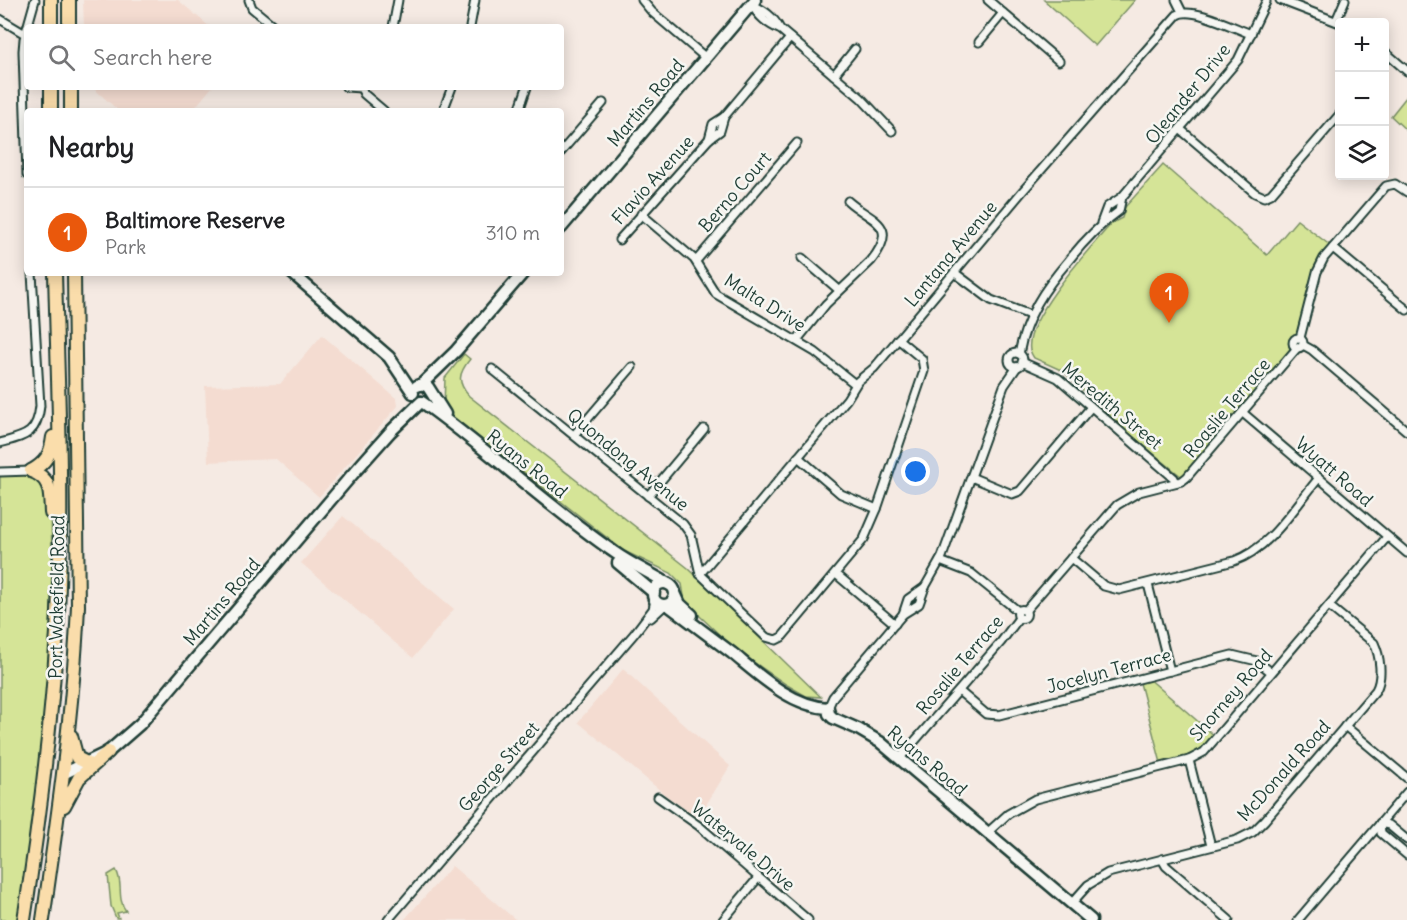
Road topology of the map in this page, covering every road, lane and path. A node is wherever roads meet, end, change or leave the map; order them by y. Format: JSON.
{"nodes":[{"id":1,"x":34,"y":0,"type":"edge"},
{"id":2,"x":51,"y":0,"type":"edge"},
{"id":3,"x":69,"y":0,"type":"edge"},
{"id":4,"x":249,"y":0,"type":"edge"},
{"id":5,"x":391,"y":0,"type":"edge"},
{"id":6,"x":398,"y":0,"type":"edge"},
{"id":7,"x":475,"y":0,"type":"edge"},
{"id":8,"x":642,"y":0,"type":"edge"},
{"id":9,"x":988,"y":0,"type":"edge"},
{"id":10,"x":1176,"y":0,"type":"edge"},
{"id":11,"x":1280,"y":0,"type":"edge"},
{"id":12,"x":1345,"y":0,"type":"edge"},
{"id":13,"x":1267,"y":1,"type":"edge"},
{"id":14,"x":753,"y":2,"type":"edge"},
{"id":15,"x":1182,"y":12,"type":"junction"},
{"id":16,"x":1003,"y":13,"type":"junction"},
{"id":17,"x":1339,"y":18,"type":"edge"},
{"id":18,"x":0,"y":19,"type":"edge"},
{"id":19,"x":1335,"y":21,"type":"edge"},
{"id":20,"x":28,"y":24,"type":"edge"},
{"id":21,"x":51,"y":24,"type":"edge"},
{"id":22,"x":69,"y":24,"type":"edge"},
{"id":23,"x":271,"y":24,"type":"edge"},
{"id":24,"x":394,"y":24,"type":"edge"},
{"id":25,"x":471,"y":24,"type":"edge"},
{"id":26,"x":24,"y":33,"type":"edge"},
{"id":27,"x":1251,"y":34,"type":"junction"},
{"id":28,"x":790,"y":38,"type":"junction"},
{"id":29,"x":24,"y":42,"type":"edge"},
{"id":30,"x":979,"y":42,"type":"dead end"},
{"id":31,"x":855,"y":49,"type":"dead end"},
{"id":32,"x":1389,"y":55,"type":"edge"},
{"id":33,"x":706,"y":58,"type":"junction"},
{"id":34,"x":1059,"y":61,"type":"dead end"},
{"id":35,"x":1407,"y":71,"type":"edge"},
{"id":36,"x":834,"y":75,"type":"junction"},
{"id":37,"x":24,"y":82,"type":"edge"},
{"id":38,"x":24,"y":90,"type":"edge"},
{"id":39,"x":51,"y":90,"type":"edge"},
{"id":40,"x":71,"y":90,"type":"edge"},
{"id":41,"x":362,"y":90,"type":"edge"},
{"id":42,"x":451,"y":90,"type":"edge"},
{"id":43,"x":526,"y":90,"type":"edge"},
{"id":44,"x":603,"y":103,"type":"dead end"},
{"id":45,"x":25,"y":108,"type":"edge"},
{"id":46,"x":51,"y":108,"type":"edge"},
{"id":47,"x":71,"y":108,"type":"edge"},
{"id":48,"x":380,"y":108,"type":"edge"},
{"id":49,"x":443,"y":108,"type":"edge"},
{"id":50,"x":520,"y":108,"type":"edge"},
{"id":51,"x":1335,"y":120,"type":"edge"},
{"id":52,"x":1180,"y":129,"type":"junction"},
{"id":53,"x":892,"y":131,"type":"dead end"},
{"id":54,"x":797,"y":143,"type":"dead end"},
{"id":55,"x":564,"y":148,"type":"edge"},
{"id":56,"x":1407,"y":192,"type":"edge"},
{"id":57,"x":848,"y":201,"type":"dead end"},
{"id":58,"x":641,"y":214,"type":"junction"},
{"id":59,"x":564,"y":224,"type":"edge"},
{"id":60,"x":619,"y":240,"type":"dead end"},
{"id":61,"x":1333,"y":248,"type":"junction"},
{"id":62,"x":802,"y":258,"type":"dead end"},
{"id":63,"x":696,"y":261,"type":"junction"},
{"id":64,"x":955,"y":273,"type":"junction"},
{"id":65,"x":32,"y":276,"type":"edge"},
{"id":66,"x":55,"y":276,"type":"edge"},
{"id":67,"x":74,"y":276,"type":"edge"},
{"id":68,"x":295,"y":276,"type":"edge"},
{"id":69,"x":520,"y":276,"type":"edge"},
{"id":70,"x":839,"y":290,"type":"junction"},
{"id":71,"x":1407,"y":310,"type":"edge"},
{"id":72,"x":1030,"y":315,"type":"junction"},
{"id":73,"x":898,"y":339,"type":"junction"},
{"id":74,"x":797,"y":340,"type":"junction"},
{"id":75,"x":1300,"y":344,"type":"junction"},
{"id":76,"x":1019,"y":354,"type":"junction"},
{"id":77,"x":396,"y":365,"type":"junction"},
{"id":78,"x":1017,"y":365,"type":"junction"},
{"id":79,"x":632,"y":367,"type":"dead end"},
{"id":80,"x":492,"y":369,"type":"dead end"},
{"id":81,"x":855,"y":384,"type":"junction"},
{"id":82,"x":426,"y":388,"type":"junction"},
{"id":83,"x":417,"y":398,"type":"junction"},
{"id":84,"x":58,"y":403,"type":"junction"},
{"id":85,"x":1091,"y":407,"type":"junction"},
{"id":86,"x":1243,"y":413,"type":"junction"},
{"id":87,"x":449,"y":421,"type":"junction"},
{"id":88,"x":704,"y":429,"type":"dead end"},
{"id":89,"x":1407,"y":431,"type":"edge"},
{"id":90,"x":574,"y":435,"type":"junction"},
{"id":91,"x":0,"y":442,"type":"edge"},
{"id":92,"x":798,"y":457,"type":"junction"},
{"id":93,"x":31,"y":471,"type":"junction"},
{"id":94,"x":0,"y":472,"type":"edge"},
{"id":95,"x":971,"y":477,"type":"junction"},
{"id":96,"x":1319,"y":478,"type":"junction"},
{"id":97,"x":1176,"y":482,"type":"junction"},
{"id":98,"x":648,"y":496,"type":"junction"},
{"id":99,"x":877,"y":509,"type":"junction"},
{"id":100,"x":585,"y":531,"type":"junction"},
{"id":101,"x":1387,"y":537,"type":"junction"},
{"id":102,"x":1407,"y":553,"type":"edge"},
{"id":103,"x":1071,"y":558,"type":"junction"},
{"id":104,"x":940,"y":561,"type":"junction"},
{"id":105,"x":700,"y":574,"type":"junction"},
{"id":106,"x":836,"y":574,"type":"junction"},
{"id":107,"x":1148,"y":584,"type":"junction"},
{"id":108,"x":925,"y":587,"type":"junction"},
{"id":109,"x":672,"y":589,"type":"junction"},
{"id":110,"x":660,"y":601,"type":"junction"},
{"id":111,"x":1329,"y":606,"type":"junction"},
{"id":112,"x":1021,"y":613,"type":"junction"},
{"id":113,"x":903,"y":614,"type":"junction"},
{"id":114,"x":895,"y":624,"type":"junction"},
{"id":115,"x":731,"y":653,"type":"junction"},
{"id":116,"x":1170,"y":670,"type":"junction"},
{"id":117,"x":1271,"y":672,"type":"junction"},
{"id":118,"x":52,"y":691,"type":"junction"},
{"id":119,"x":959,"y":691,"type":"junction"},
{"id":120,"x":828,"y":708,"type":"junction"},
{"id":121,"x":69,"y":726,"type":"junction"},
{"id":122,"x":1345,"y":726,"type":"junction"},
{"id":123,"x":108,"y":752,"type":"junction"},
{"id":124,"x":900,"y":758,"type":"junction"},
{"id":125,"x":1189,"y":760,"type":"junction"},
{"id":126,"x":87,"y":763,"type":"junction"},
{"id":127,"x":63,"y":774,"type":"junction"},
{"id":128,"x":1407,"y":778,"type":"edge"},
{"id":129,"x":1407,"y":792,"type":"edge"},
{"id":130,"x":658,"y":797,"type":"dead end"},
{"id":131,"x":58,"y":817,"type":"junction"},
{"id":132,"x":1380,"y":823,"type":"junction"},
{"id":133,"x":987,"y":833,"type":"junction"},
{"id":134,"x":1407,"y":840,"type":"edge"},
{"id":135,"x":1211,"y":846,"type":"junction"},
{"id":136,"x":1407,"y":855,"type":"edge"},
{"id":137,"x":1162,"y":859,"type":"junction"},
{"id":138,"x":758,"y":878,"type":"junction"},
{"id":139,"x":1071,"y":904,"type":"junction"},
{"id":140,"x":24,"y":920,"type":"edge"},
{"id":141,"x":31,"y":920,"type":"edge"},
{"id":142,"x":43,"y":920,"type":"edge"},
{"id":143,"x":388,"y":920,"type":"edge"},
{"id":144,"x":723,"y":920,"type":"edge"},
{"id":145,"x":808,"y":920,"type":"edge"},
{"id":146,"x":1090,"y":920,"type":"edge"},
{"id":147,"x":1229,"y":920,"type":"edge"},
{"id":148,"x":1298,"y":920,"type":"edge"}],
"edges":[{"from":1,"to":20,"type":"street"},
{"from":2,"to":21,"type":"highway"},
{"from":3,"to":22,"type":"highway"},
{"from":4,"to":23,"type":"street"},
{"from":5,"to":6,"type":"street"},
{"from":6,"to":24,"type":"street"},
{"from":7,"to":25,"type":"street"},
{"from":8,"to":33,"type":"street"},
{"from":9,"to":16,"type":"street"},
{"from":10,"to":15,"type":"street"},
{"from":11,"to":19,"type":"street"},
{"from":12,"to":17,"type":"street"},
{"from":13,"to":27,"type":"street","name":"Oleander Drive"},
{"from":14,"to":28,"type":"street"},
{"from":14,"to":33,"type":"street","name":"Martins Road"},
{"from":15,"to":27,"type":"street"},
{"from":15,"to":64,"type":"street","name":"Lantana Avenue"},
{"from":16,"to":30,"type":"street"},
{"from":16,"to":34,"type":"street"},
{"from":18,"to":26,"type":"street"},
{"from":27,"to":52,"type":"street","name":"Oleander Drive"},
{"from":28,"to":36,"type":"street"},
{"from":28,"to":58,"type":"street","name":"Flavio Avenue"},
{"from":29,"to":37,"type":"street"},
{"from":31,"to":36,"type":"street"},
{"from":32,"to":35,"type":"street"},
{"from":33,"to":59,"type":"street","name":"Martins Road"},
{"from":36,"to":53,"type":"street"},
{"from":38,"to":45,"type":"street"},
{"from":39,"to":46,"type":"highway"},
{"from":40,"to":47,"type":"highway"},
{"from":41,"to":48,"type":"street"},
{"from":42,"to":49,"type":"street"},
{"from":43,"to":50,"type":"street"},
{"from":44,"to":55,"type":"street"},
{"from":51,"to":52,"type":"street"},
{"from":52,"to":72,"type":"street","name":"Oleander Drive"},
{"from":54,"to":63,"type":"street","name":"Berno Court"},
{"from":56,"to":61,"type":"street"},
{"from":57,"to":70,"type":"street"},
{"from":58,"to":60,"type":"street","name":"Flavio Avenue"},
{"from":58,"to":63,"type":"street","name":"Malta Drive"},
{"from":61,"to":71,"type":"street"},
{"from":61,"to":75,"type":"street"},
{"from":62,"to":70,"type":"street"},
{"from":63,"to":74,"type":"street","name":"Malta Drive"},
{"from":64,"to":72,"type":"street"},
{"from":64,"to":73,"type":"street","name":"Lantana Avenue"},
{"from":65,"to":91,"type":"street"},
{"from":66,"to":84,"type":"highway","name":"Port Wakefield Road"},
{"from":67,"to":121,"type":"highway","name":"Port Wakefield Road"},
{"from":68,"to":77,"type":"street","name":"Ryans Road"},
{"from":69,"to":82,"type":"street"},
{"from":70,"to":74,"type":"street"},
{"from":72,"to":76,"type":"street","name":"Oleander Drive"},
{"from":73,"to":81,"type":"street","name":"Lantana Avenue"},
{"from":73,"to":99,"type":"street"},
{"from":74,"to":81,"type":"street","name":"Malta Drive"},
{"from":75,"to":86,"type":"street","name":"Roaslie Terrace"},
{"from":75,"to":89,"type":"street"},
{"from":76,"to":78,"type":"street"},
{"from":76,"to":78,"type":"street"},
{"from":77,"to":82,"type":"street","name":"Ryans Road"},
{"from":77,"to":83,"type":"street","name":"Ryans Road"},
{"from":78,"to":85,"type":"street","name":"Meredith Street"},
{"from":78,"to":95,"type":"street"},
{"from":79,"to":90,"type":"street"},
{"from":80,"to":90,"type":"street","name":"Quondong Avenue"},
{"from":81,"to":92,"type":"street","name":"Lantana Avenue"},
{"from":82,"to":83,"type":"street"},
{"from":82,"to":83,"type":"street"},
{"from":82,"to":87,"type":"street","name":"Ryans Road"},
{"from":83,"to":87,"type":"street","name":"Ryans Road"},
{"from":83,"to":123,"type":"street","name":"Martins Road"},
{"from":84,"to":93,"type":"highway"},
{"from":84,"to":118,"type":"highway","name":"Port Wakefield Road"},
{"from":85,"to":95,"type":"street"},
{"from":85,"to":97,"type":"street","name":"Meredith Street"},
{"from":86,"to":96,"type":"street","name":"Wyatt Road"},
{"from":86,"to":97,"type":"street","name":"Roaslie Terrace"},
{"from":87,"to":100,"type":"street","name":"Ryans Road"},
{"from":88,"to":98,"type":"street"},
{"from":90,"to":98,"type":"street","name":"Quondong Avenue"},
{"from":92,"to":99,"type":"street"},
{"from":92,"to":105,"type":"street","name":"Lantana Avenue"},
{"from":93,"to":94,"type":"street"},
{"from":93,"to":118,"type":"highway"},
{"from":95,"to":104,"type":"street"},
{"from":96,"to":101,"type":"street","name":"Wyatt Road"},
{"from":96,"to":107,"type":"street"},
{"from":97,"to":103,"type":"street","name":"Rosalie Terrace"},
{"from":98,"to":105,"type":"street","name":"Quondong Avenue"},
{"from":99,"to":106,"type":"street"},
{"from":100,"to":109,"type":"street","name":"Ryans Road"},
{"from":100,"to":110,"type":"street","name":"Ryans Road"},
{"from":101,"to":102,"type":"street","name":"Wyatt Road"},
{"from":101,"to":111,"type":"street","name":"Shorney Road"},
{"from":103,"to":107,"type":"street"},
{"from":103,"to":112,"type":"street","name":"Rosalie Terrace"},
{"from":104,"to":108,"type":"street"},
{"from":104,"to":112,"type":"street"},
{"from":105,"to":106,"type":"street"},
{"from":106,"to":114,"type":"street"},
{"from":107,"to":116,"type":"street"},
{"from":108,"to":113,"type":"street"},
{"from":108,"to":113,"type":"street"},
{"from":109,"to":110,"type":"street"},
{"from":109,"to":110,"type":"street"},
{"from":109,"to":115,"type":"street","name":"Ryans Road"},
{"from":110,"to":115,"type":"street","name":"Ryans Road"},
{"from":110,"to":143,"type":"street","name":"George Street"},
{"from":111,"to":117,"type":"street","name":"Shorney Road"},
{"from":111,"to":122,"type":"street","name":"McDonald Road"},
{"from":112,"to":119,"type":"street","name":"Rosalie Terrace"},
{"from":113,"to":114,"type":"street"},
{"from":114,"to":120,"type":"street"},
{"from":115,"to":120,"type":"street","name":"Ryans Road"},
{"from":116,"to":117,"type":"street","name":"Jocelyn Terrace"},
{"from":116,"to":119,"type":"street","name":"Jocelyn Terrace"},
{"from":117,"to":125,"type":"street","name":"Shorney Road"},
{"from":118,"to":140,"type":"highway","name":"Port Wakefield Road"},
{"from":119,"to":124,"type":"street","name":"Rosalie Terrace"},
{"from":120,"to":124,"type":"street","name":"Ryans Road"},
{"from":121,"to":126,"type":"highway"},
{"from":121,"to":127,"type":"highway","name":"Port Wakefield Road"},
{"from":122,"to":128,"type":"street"},
{"from":122,"to":135,"type":"street","name":"McDonald Road"},
{"from":123,"to":126,"type":"street","name":"Martins Road"},
{"from":123,"to":131,"type":"highway"},
{"from":124,"to":133,"type":"street","name":"Ryans Road"},
{"from":125,"to":133,"type":"street","name":"Shorney Road"},
{"from":125,"to":135,"type":"street"},
{"from":126,"to":127,"type":"street","name":"Martins Road"},
{"from":127,"to":131,"type":"highway","name":"Port Wakefield Road"},
{"from":127,"to":141,"type":"highway"},
{"from":129,"to":132,"type":"street"},
{"from":130,"to":138,"type":"street","name":"Watervale Drive"},
{"from":131,"to":142,"type":"highway","name":"Port Wakefield Road"},
{"from":132,"to":134,"type":"street"},
{"from":132,"to":136,"type":"street"},
{"from":132,"to":148,"type":"street"},
{"from":133,"to":139,"type":"street","name":"Ryans Road"},
{"from":135,"to":137,"type":"street","name":"McDonald Road"},
{"from":137,"to":139,"type":"street","name":"McDonald Road"},
{"from":137,"to":147,"type":"street"},
{"from":138,"to":144,"type":"street"},
{"from":138,"to":145,"type":"street","name":"Watervale Drive"},
{"from":139,"to":146,"type":"street","name":"Ryans Road"}]}
